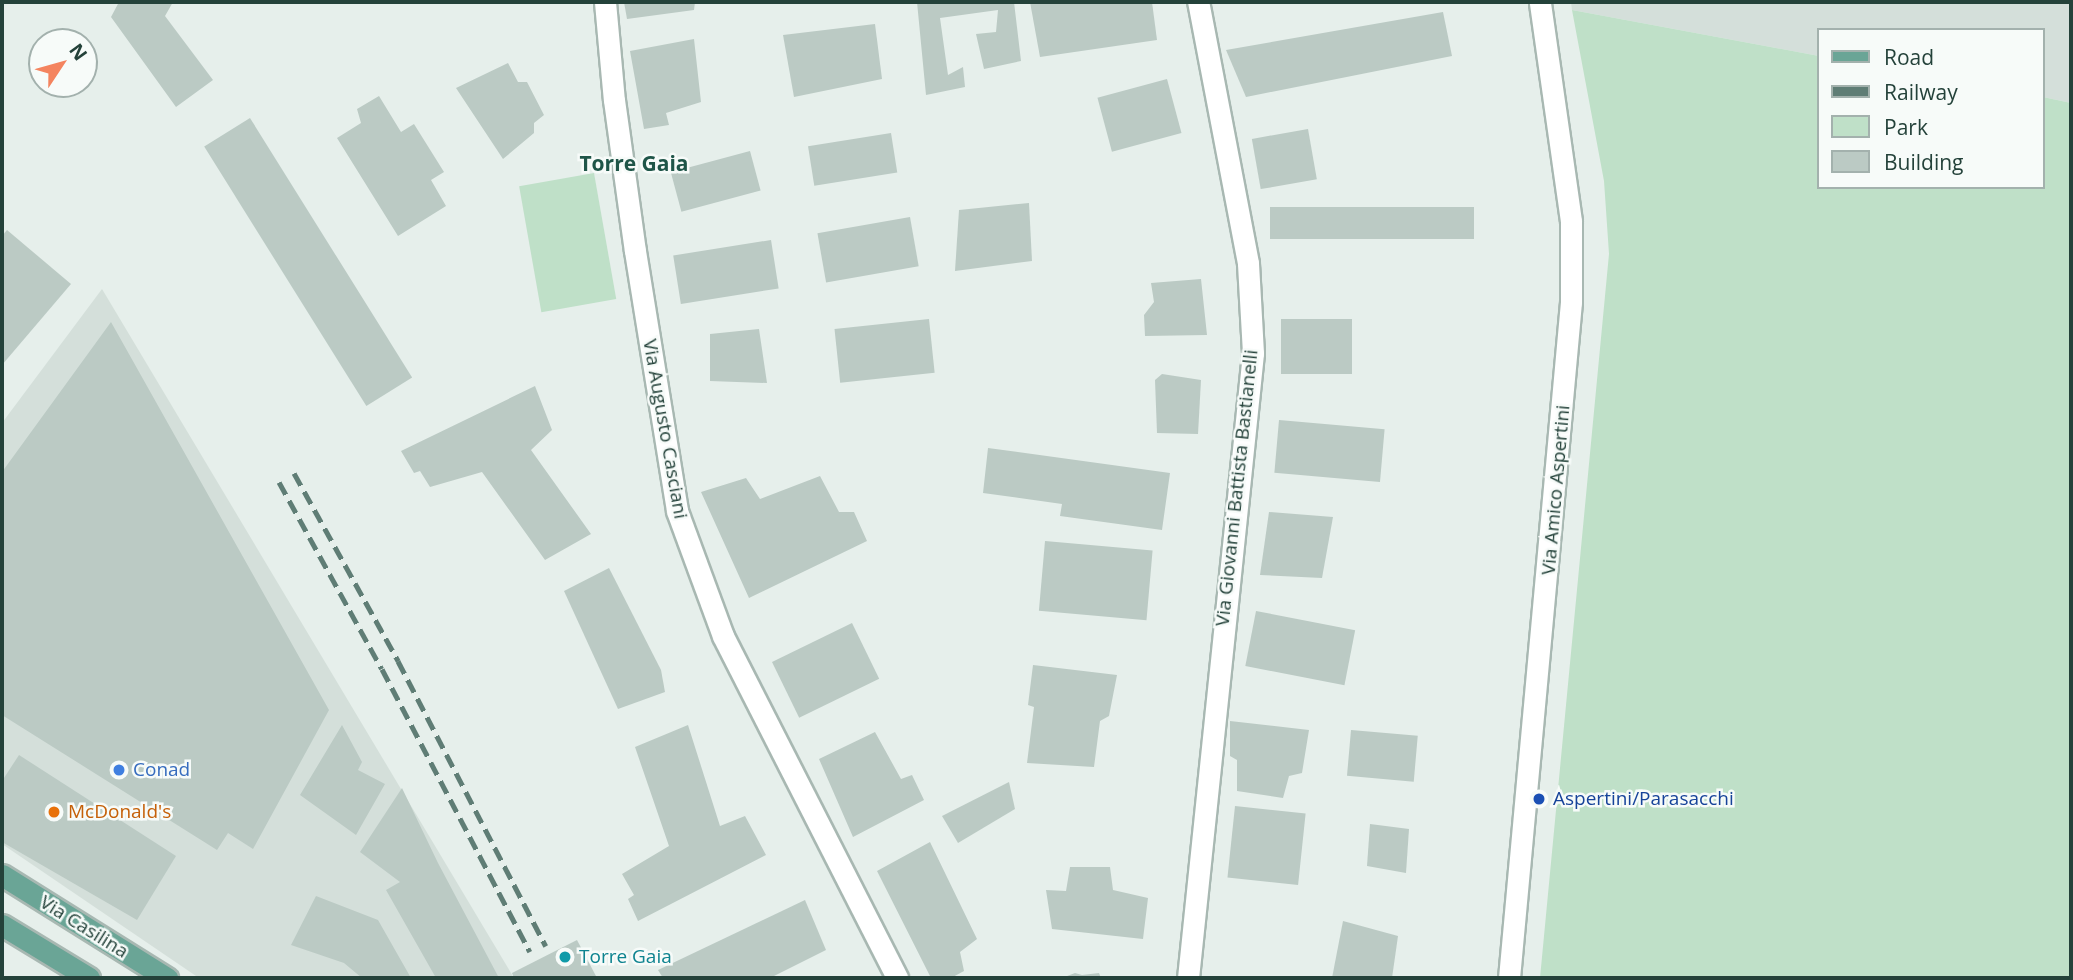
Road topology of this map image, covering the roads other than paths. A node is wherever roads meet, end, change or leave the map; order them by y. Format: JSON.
{"nodes":[{"id":1,"x":606,"y":2,"type":"edge"},
{"id":2,"x":1198,"y":2,"type":"edge"},
{"id":3,"x":1540,"y":2,"type":"edge"},
{"id":4,"x":2,"y":875,"type":"edge"},
{"id":5,"x":2,"y":925,"type":"edge"},
{"id":6,"x":89,"y":978,"type":"edge"},
{"id":7,"x":167,"y":978,"type":"edge"},
{"id":8,"x":897,"y":978,"type":"edge"},
{"id":9,"x":1188,"y":978,"type":"edge"},
{"id":10,"x":1509,"y":978,"type":"edge"}],
"edges":[{"from":1,"to":8,"type":"street","name":"Via Augusto Casciani"},
{"from":2,"to":9,"type":"street","name":"Via Giovanni Battista Bastianelli"},
{"from":3,"to":10,"type":"street","name":"Via Amico Aspertini"},
{"from":4,"to":7,"type":"main road","name":"Via Casilina"},
{"from":5,"to":6,"type":"main road"}]}
